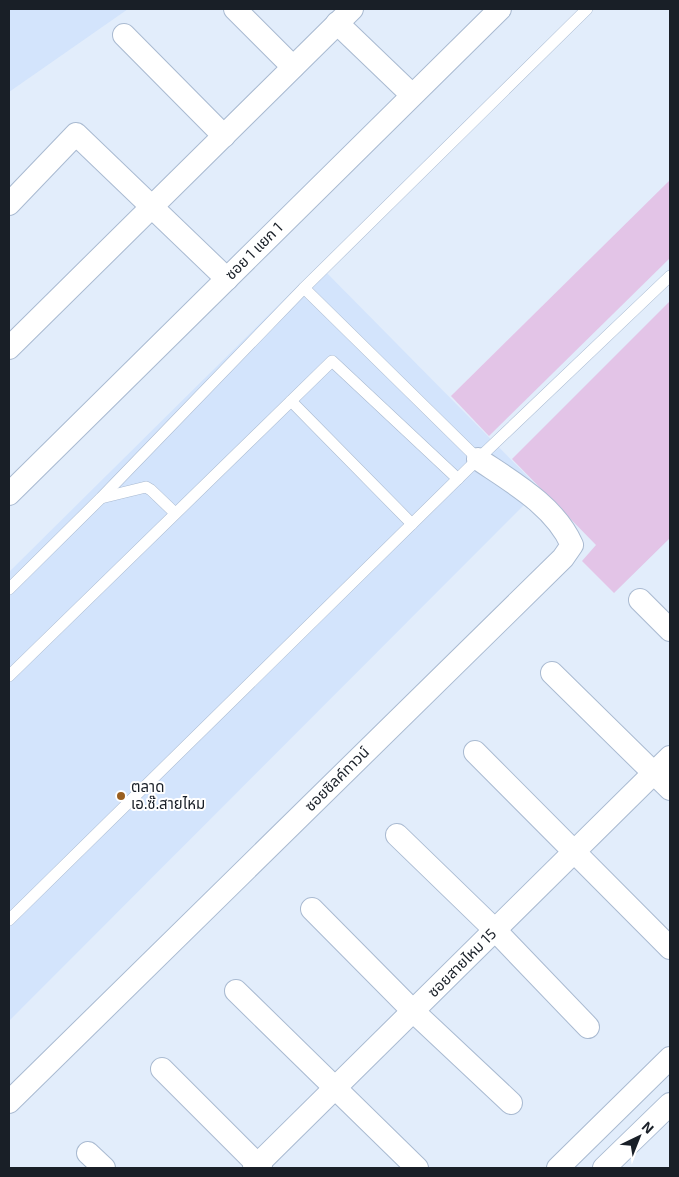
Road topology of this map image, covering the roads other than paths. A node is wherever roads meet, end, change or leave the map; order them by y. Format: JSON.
{"nodes":[{"id":1,"x":235,"y":9,"type":"edge"},
{"id":2,"x":500,"y":9,"type":"edge"},
{"id":3,"x":587,"y":9,"type":"edge"},
{"id":4,"x":344,"y":16,"type":"edge"},
{"id":5,"x":124,"y":34,"type":"dead end"},
{"id":6,"x":294,"y":67,"type":"junction"},
{"id":7,"x":412,"y":94,"type":"junction"},
{"id":8,"x":224,"y":136,"type":"junction"},
{"id":9,"x":9,"y":204,"type":"edge"},
{"id":10,"x":153,"y":206,"type":"junction"},
{"id":11,"x":670,"y":276,"type":"edge"},
{"id":12,"x":227,"y":279,"type":"junction"},
{"id":13,"x":304,"y":288,"type":"junction"},
{"id":14,"x":9,"y":348,"type":"edge"},
{"id":15,"x":291,"y":400,"type":"junction"},
{"id":16,"x":478,"y":459,"type":"junction"},
{"id":17,"x":458,"y":479,"type":"junction"},
{"id":18,"x":9,"y":494,"type":"edge"},
{"id":19,"x":101,"y":498,"type":"junction"},
{"id":20,"x":175,"y":514,"type":"junction"},
{"id":21,"x":412,"y":524,"type":"junction"},
{"id":22,"x":9,"y":590,"type":"edge"},
{"id":23,"x":640,"y":600,"type":"dead end"},
{"id":24,"x":670,"y":630,"type":"edge"},
{"id":25,"x":552,"y":673,"type":"dead end"},
{"id":26,"x":9,"y":676,"type":"edge"},
{"id":27,"x":475,"y":752,"type":"dead end"},
{"id":28,"x":670,"y":757,"type":"edge"},
{"id":29,"x":654,"y":773,"type":"junction"},
{"id":30,"x":670,"y":789,"type":"edge"},
{"id":31,"x":397,"y":836,"type":"dead end"},
{"id":32,"x":575,"y":852,"type":"junction"},
{"id":33,"x":312,"y":909,"type":"dead end"},
{"id":34,"x":9,"y":920,"type":"edge"},
{"id":35,"x":495,"y":930,"type":"junction"},
{"id":36,"x":670,"y":948,"type":"edge"},
{"id":37,"x":236,"y":991,"type":"dead end"},
{"id":38,"x":413,"y":1011,"type":"junction"},
{"id":39,"x":588,"y":1027,"type":"dead end"},
{"id":40,"x":670,"y":1058,"type":"edge"},
{"id":41,"x":162,"y":1069,"type":"dead end"},
{"id":42,"x":335,"y":1088,"type":"junction"},
{"id":43,"x":9,"y":1102,"type":"edge"},
{"id":44,"x":511,"y":1103,"type":"dead end"},
{"id":45,"x":670,"y":1104,"type":"edge"},
{"id":46,"x":88,"y":1153,"type":"dead end"},
{"id":47,"x":258,"y":1167,"type":"edge"},
{"id":48,"x":104,"y":1168,"type":"edge"},
{"id":49,"x":417,"y":1168,"type":"edge"},
{"id":50,"x":558,"y":1168,"type":"edge"},
{"id":51,"x":604,"y":1168,"type":"edge"}],
"edges":[{"from":1,"to":6,"type":"street"},
{"from":2,"to":7,"type":"street","name":"ซอย 1 แยก 1"},
{"from":3,"to":13,"type":"lane"},
{"from":4,"to":6,"type":"street"},
{"from":4,"to":7,"type":"street"},
{"from":5,"to":8,"type":"street"},
{"from":6,"to":8,"type":"street"},
{"from":7,"to":12,"type":"street","name":"ซอย 1 แยก 1"},
{"from":8,"to":10,"type":"street"},
{"from":9,"to":10,"type":"street"},
{"from":10,"to":12,"type":"street"},
{"from":10,"to":14,"type":"street"},
{"from":11,"to":16,"type":"lane"},
{"from":12,"to":18,"type":"street","name":"ซอย 1 แยก 1"},
{"from":13,"to":16,"type":"lane"},
{"from":13,"to":19,"type":"lane"},
{"from":15,"to":17,"type":"lane"},
{"from":15,"to":20,"type":"lane"},
{"from":15,"to":21,"type":"lane"},
{"from":16,"to":17,"type":"lane"},
{"from":16,"to":43,"type":"street","name":"ซอยซิลค์ทาวน์"},
{"from":17,"to":21,"type":"lane"},
{"from":19,"to":20,"type":"lane"},
{"from":19,"to":22,"type":"lane"},
{"from":20,"to":26,"type":"lane"},
{"from":21,"to":34,"type":"lane"},
{"from":23,"to":24,"type":"street"},
{"from":25,"to":29,"type":"street"},
{"from":27,"to":32,"type":"street"},
{"from":28,"to":29,"type":"street","name":"ซอยสายไหม 15"},
{"from":29,"to":30,"type":"street"},
{"from":29,"to":32,"type":"street","name":"ซอยสายไหม 15"},
{"from":31,"to":35,"type":"street"},
{"from":32,"to":35,"type":"street","name":"ซอยสายไหม 15"},
{"from":32,"to":36,"type":"street"},
{"from":33,"to":38,"type":"street"},
{"from":35,"to":38,"type":"street","name":"ซอยสายไหม 15"},
{"from":35,"to":39,"type":"street"},
{"from":37,"to":42,"type":"street"},
{"from":38,"to":42,"type":"street","name":"ซอยสายไหม 15"},
{"from":38,"to":44,"type":"street"},
{"from":40,"to":50,"type":"street"},
{"from":41,"to":47,"type":"street"},
{"from":42,"to":47,"type":"street","name":"ซอยสายไหม 15"},
{"from":42,"to":49,"type":"street"},
{"from":45,"to":51,"type":"street"},
{"from":46,"to":48,"type":"street"}]}
